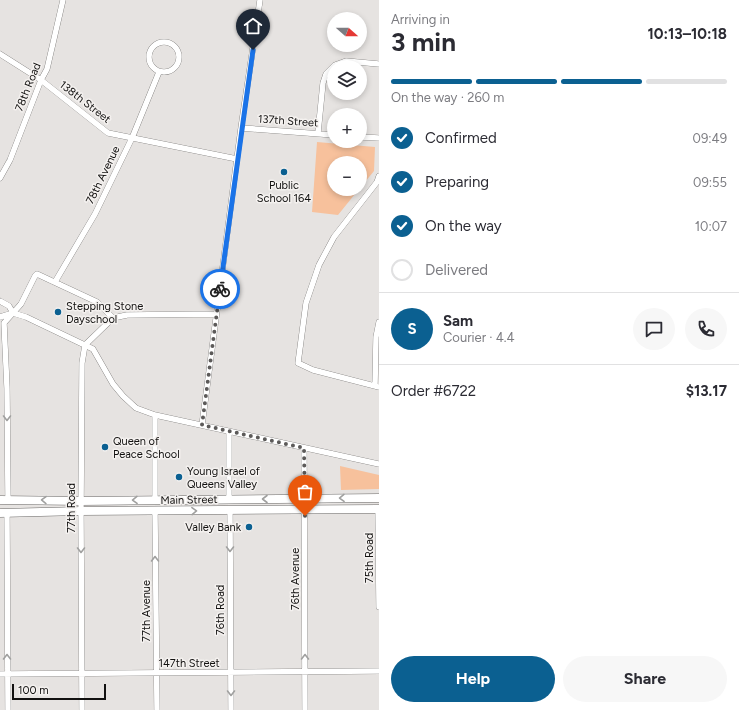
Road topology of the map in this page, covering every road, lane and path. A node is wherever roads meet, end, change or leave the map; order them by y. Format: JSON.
{"nodes":[{"id":1,"x":63,"y":0,"type":"edge"},
{"id":2,"x":260,"y":0,"type":"edge"},
{"id":3,"x":0,"y":54,"type":"edge"},
{"id":4,"x":379,"y":64,"type":"edge"},
{"id":5,"x":159,"y":72,"type":"junction"},
{"id":6,"x":41,"y":80,"type":"junction"},
{"id":7,"x":241,"y":128,"type":"junction"},
{"id":8,"x":318,"y":133,"type":"junction"},
{"id":9,"x":327,"y":134,"type":"edge"},
{"id":10,"x":367,"y":137,"type":"edge"},
{"id":11,"x":132,"y":138,"type":"junction"},
{"id":12,"x":379,"y":138,"type":"edge"},
{"id":13,"x":237,"y":160,"type":"junction"},
{"id":14,"x":379,"y":176,"type":"edge"},
{"id":15,"x":0,"y":178,"type":"edge"},
{"id":16,"x":55,"y":282,"type":"junction"},
{"id":17,"x":0,"y":301,"type":"edge"},
{"id":18,"x":13,"y":313,"type":"junction"},
{"id":19,"x":216,"y":314,"type":"junction"},
{"id":20,"x":0,"y":317,"type":"edge"},
{"id":21,"x":113,"y":318,"type":"junction"},
{"id":22,"x":379,"y":322,"type":"edge"},
{"id":23,"x":85,"y":344,"type":"junction"},
{"id":24,"x":377,"y":387,"type":"edge"},
{"id":25,"x":155,"y":415,"type":"junction"},
{"id":26,"x":202,"y":425,"type":"junction"},
{"id":27,"x":229,"y":432,"type":"junction"},
{"id":28,"x":304,"y":448,"type":"junction"},
{"id":29,"x":379,"y":464,"type":"edge"},
{"id":30,"x":304,"y":498,"type":"junction"},
{"id":31,"x":379,"y":498,"type":"edge"},
{"id":32,"x":229,"y":499,"type":"junction"},
{"id":33,"x":4,"y":500,"type":"edge"},
{"id":34,"x":155,"y":500,"type":"junction"},
{"id":35,"x":81,"y":501,"type":"junction"},
{"id":36,"x":379,"y":509,"type":"edge"},
{"id":37,"x":230,"y":510,"type":"junction"},
{"id":38,"x":81,"y":511,"type":"junction"},
{"id":39,"x":155,"y":511,"type":"junction"},
{"id":40,"x":305,"y":511,"type":"junction"},
{"id":41,"x":3,"y":513,"type":"edge"},
{"id":42,"x":379,"y":607,"type":"edge"},
{"id":43,"x":231,"y":672,"type":"junction"},
{"id":44,"x":305,"y":672,"type":"junction"},
{"id":45,"x":379,"y":672,"type":"edge"},
{"id":46,"x":82,"y":673,"type":"junction"},
{"id":47,"x":156,"y":673,"type":"junction"},
{"id":48,"x":0,"y":674,"type":"edge"},
{"id":49,"x":7,"y":674,"type":"junction"},
{"id":50,"x":8,"y":710,"type":"edge"},
{"id":51,"x":82,"y":710,"type":"edge"},
{"id":52,"x":156,"y":710,"type":"edge"},
{"id":53,"x":231,"y":710,"type":"edge"},
{"id":54,"x":305,"y":710,"type":"edge"}],
"edges":[{"from":1,"to":6,"type":"street","name":"78th Road"},
{"from":2,"to":7,"type":"street"},
{"from":3,"to":6,"type":"street","name":"138th Street"},
{"from":4,"to":8,"type":"street"},
{"from":5,"to":5,"type":"street"},
{"from":5,"to":11,"type":"street","name":"78th Avenue"},
{"from":6,"to":11,"type":"street","name":"138th Street"},
{"from":6,"to":15,"type":"street","name":"78th Road"},
{"from":7,"to":8,"type":"street","name":"137th Street"},
{"from":7,"to":13,"type":"street"},
{"from":8,"to":9,"type":"street","name":"137th Street"},
{"from":10,"to":12,"type":"street"},
{"from":11,"to":13,"type":"street","name":"138th Street"},
{"from":11,"to":16,"type":"street","name":"78th Avenue"},
{"from":13,"to":19,"type":"street"},
{"from":14,"to":24,"type":"street"},
{"from":16,"to":18,"type":"street"},
{"from":16,"to":21,"type":"street"},
{"from":17,"to":18,"type":"street"},
{"from":18,"to":20,"type":"street"},
{"from":18,"to":23,"type":"street"},
{"from":18,"to":33,"type":"street","one_way":true},
{"from":19,"to":21,"type":"street"},
{"from":19,"to":26,"type":"street"},
{"from":21,"to":23,"type":"street"},
{"from":22,"to":24,"type":"street"},
{"from":23,"to":25,"type":"street"},
{"from":23,"to":35,"type":"street","name":"77th Road"},
{"from":25,"to":26,"type":"street"},
{"from":25,"to":34,"type":"street"},
{"from":26,"to":27,"type":"street"},
{"from":27,"to":28,"type":"street"},
{"from":27,"to":32,"type":"street"},
{"from":28,"to":29,"type":"street"},
{"from":28,"to":30,"type":"street","name":"76th Avenue"},
{"from":31,"to":30,"type":"main road","name":"Main Street","one_way":true},
{"from":30,"to":32,"type":"main road","name":"Main Street","one_way":true},
{"from":30,"to":40,"type":"street","name":"76th Avenue"},
{"from":32,"to":34,"type":"main road","name":"Main Street"},
{"from":35,"to":33,"type":"main road","name":"Main Street","one_way":true},
{"from":34,"to":35,"type":"main road","name":"Main Street","one_way":true},
{"from":35,"to":38,"type":"street","name":"77th Road"},
{"from":36,"to":40,"type":"main road","name":"Main Street"},
{"from":36,"to":42,"type":"street","name":"75th Road"},
{"from":39,"to":37,"type":"main road","name":"Main Street","one_way":true},
{"from":37,"to":40,"type":"main road","name":"Main Street"},
{"from":37,"to":43,"type":"street","name":"76th Road","one_way":true},
{"from":38,"to":39,"type":"main road","name":"Main Street"},
{"from":38,"to":41,"type":"main road","name":"Main Street"},
{"from":38,"to":46,"type":"street","name":"77th Road","one_way":true},
{"from":47,"to":39,"type":"street","name":"77th Avenue","one_way":true},
{"from":44,"to":40,"type":"street","name":"76th Avenue","one_way":true},
{"from":49,"to":41,"type":"street","one_way":true},
{"from":43,"to":44,"type":"street","name":"147th Street"},
{"from":43,"to":47,"type":"street","name":"147th Street"},
{"from":43,"to":53,"type":"street","name":"76th Road","one_way":true},
{"from":44,"to":45,"type":"street","name":"147th Street"},
{"from":44,"to":54,"type":"street","name":"76th Avenue"},
{"from":46,"to":47,"type":"street","name":"147th Street"},
{"from":46,"to":49,"type":"street","name":"147th Street"},
{"from":46,"to":51,"type":"street","name":"77th Road"},
{"from":47,"to":52,"type":"street","name":"77th Avenue"},
{"from":48,"to":49,"type":"street","name":"147th Street"},
{"from":49,"to":50,"type":"street"}]}
